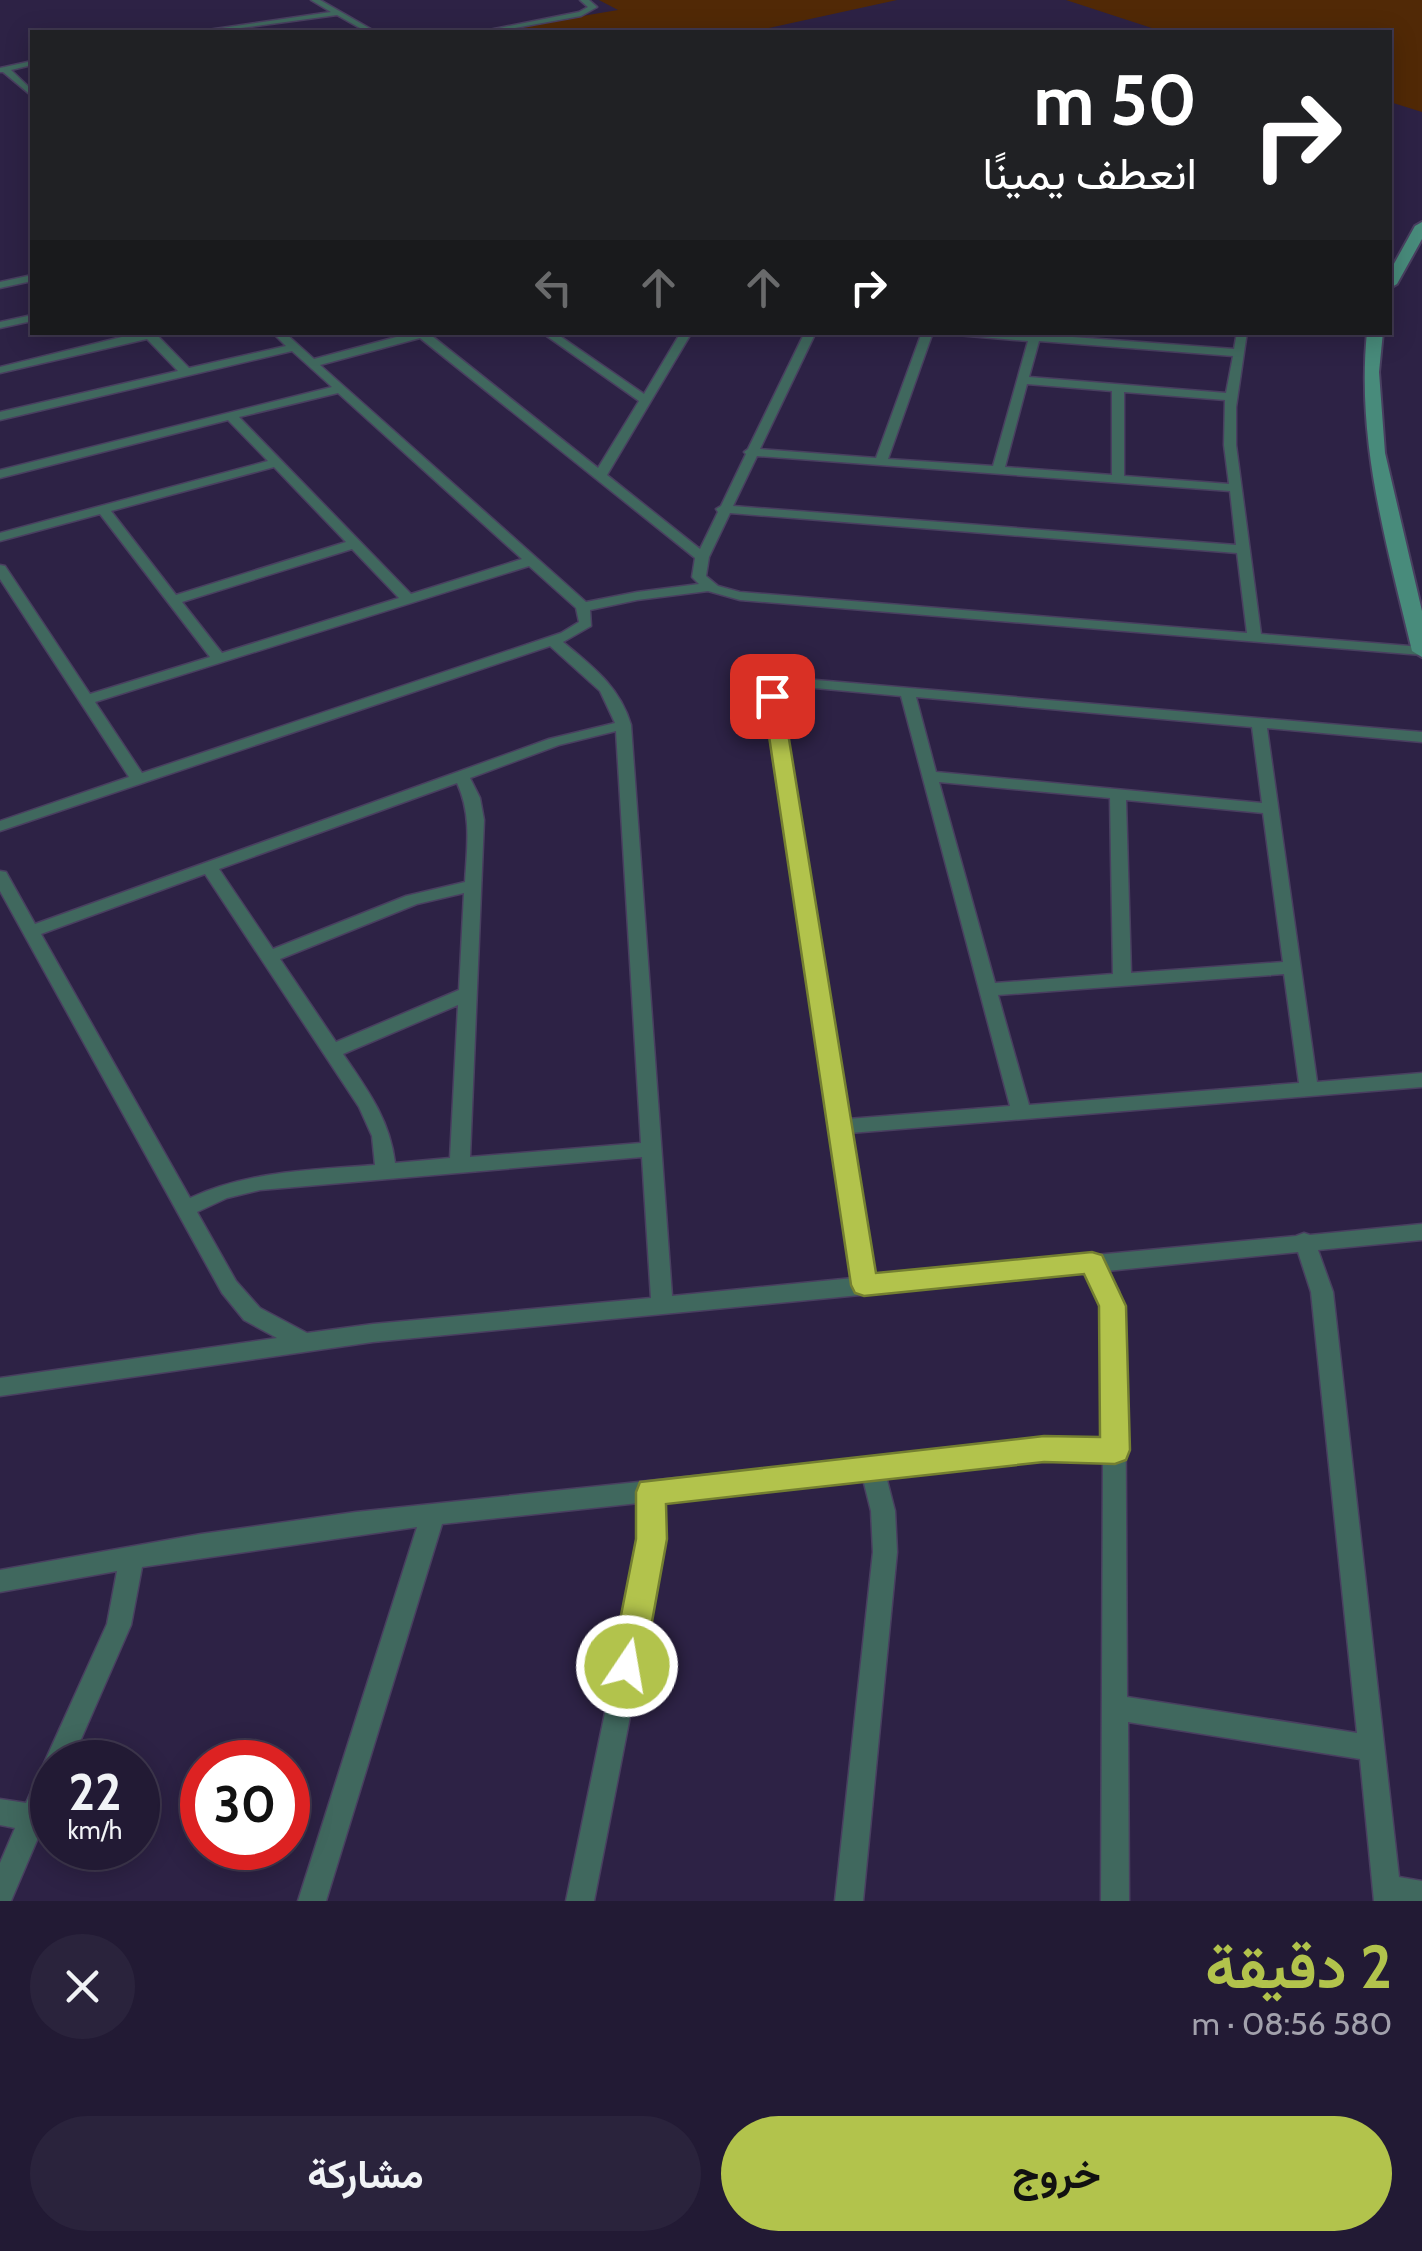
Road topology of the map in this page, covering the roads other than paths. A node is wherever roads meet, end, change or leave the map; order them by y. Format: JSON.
{"nodes":[{"id":1,"x":315,"y":0,"type":"edge"},
{"id":2,"x":584,"y":0,"type":"edge"},
{"id":3,"x":338,"y":13,"type":"junction"},
{"id":4,"x":213,"y":30,"type":"edge"},
{"id":5,"x":368,"y":30,"type":"edge"},
{"id":6,"x":494,"y":30,"type":"edge"},
{"id":7,"x":30,"y":63,"type":"edge"},
{"id":8,"x":2,"y":70,"type":"edge"},
{"id":9,"x":30,"y":92,"type":"edge"},
{"id":10,"x":1422,"y":226,"type":"edge"},
{"id":11,"x":30,"y":278,"type":"edge"},
{"id":12,"x":1392,"y":278,"type":"edge"},
{"id":13,"x":0,"y":285,"type":"edge"},
{"id":14,"x":30,"y":318,"type":"edge"},
{"id":15,"x":0,"y":325,"type":"edge"},
{"id":16,"x":144,"y":335,"type":"edge"},
{"id":17,"x":149,"y":335,"type":"edge"},
{"id":18,"x":280,"y":335,"type":"edge"},
{"id":19,"x":414,"y":335,"type":"edge"},
{"id":20,"x":424,"y":335,"type":"edge"},
{"id":21,"x":550,"y":335,"type":"edge"},
{"id":22,"x":685,"y":335,"type":"edge"},
{"id":23,"x":808,"y":335,"type":"edge"},
{"id":24,"x":927,"y":335,"type":"edge"},
{"id":25,"x":996,"y":335,"type":"edge"},
{"id":26,"x":1242,"y":335,"type":"edge"},
{"id":27,"x":1375,"y":335,"type":"edge"},
{"id":28,"x":1034,"y":338,"type":"junction"},
{"id":29,"x":294,"y":347,"type":"junction"},
{"id":30,"x":1239,"y":353,"type":"junction"},
{"id":31,"x":312,"y":363,"type":"junction"},
{"id":32,"x":0,"y":370,"type":"edge"},
{"id":33,"x":186,"y":372,"type":"junction"},
{"id":34,"x":1023,"y":380,"type":"junction"},
{"id":35,"x":342,"y":388,"type":"junction"},
{"id":36,"x":1118,"y":388,"type":"junction"},
{"id":37,"x":1232,"y":397,"type":"junction"},
{"id":38,"x":645,"y":400,"type":"junction"},
{"id":39,"x":230,"y":415,"type":"junction"},
{"id":40,"x":0,"y":416,"type":"edge"},
{"id":41,"x":750,"y":452,"type":"junction"},
{"id":42,"x":882,"y":462,"type":"junction"},
{"id":43,"x":276,"y":463,"type":"junction"},
{"id":44,"x":998,"y":471,"type":"junction"},
{"id":45,"x":0,"y":474,"type":"edge"},
{"id":46,"x":600,"y":476,"type":"junction"},
{"id":47,"x":1118,"y":480,"type":"junction"},
{"id":48,"x":1235,"y":488,"type":"junction"},
{"id":49,"x":103,"y":509,"type":"junction"},
{"id":50,"x":722,"y":509,"type":"junction"},
{"id":51,"x":0,"y":536,"type":"edge"},
{"id":52,"x":354,"y":544,"type":"junction"},
{"id":53,"x":1244,"y":549,"type":"junction"},
{"id":54,"x":702,"y":557,"type":"junction"},
{"id":55,"x":531,"y":561,"type":"junction"},
{"id":56,"x":0,"y":569,"type":"edge"},
{"id":57,"x":710,"y":587,"type":"junction"},
{"id":58,"x":408,"y":599,"type":"junction"},
{"id":59,"x":172,"y":600,"type":"junction"},
{"id":60,"x":583,"y":607,"type":"junction"},
{"id":61,"x":1255,"y":638,"type":"junction"},
{"id":62,"x":553,"y":641,"type":"junction"},
{"id":63,"x":1422,"y":651,"type":"edge"},
{"id":64,"x":218,"y":658,"type":"junction"},
{"id":65,"x":908,"y":692,"type":"junction"},
{"id":66,"x":86,"y":700,"type":"junction"},
{"id":67,"x":1259,"y":723,"type":"junction"},
{"id":68,"x":623,"y":725,"type":"junction"},
{"id":69,"x":1422,"y":737,"type":"edge"},
{"id":70,"x":461,"y":776,"type":"junction"},
{"id":71,"x":930,"y":776,"type":"junction"},
{"id":72,"x":139,"y":780,"type":"junction"},
{"id":73,"x":1118,"y":794,"type":"junction"},
{"id":74,"x":1271,"y":809,"type":"junction"},
{"id":75,"x":0,"y":826,"type":"edge"},
{"id":76,"x":209,"y":867,"type":"junction"},
{"id":77,"x":0,"y":876,"type":"edge"},
{"id":78,"x":473,"y":886,"type":"junction"},
{"id":79,"x":32,"y":930,"type":"junction"},
{"id":80,"x":269,"y":957,"type":"junction"},
{"id":81,"x":1293,"y":967,"type":"junction"},
{"id":82,"x":1122,"y":980,"type":"junction"},
{"id":83,"x":988,"y":990,"type":"junction"},
{"id":84,"x":468,"y":994,"type":"junction"},
{"id":85,"x":332,"y":1051,"type":"junction"},
{"id":86,"x":1422,"y":1080,"type":"edge"},
{"id":87,"x":1309,"y":1089,"type":"junction"},
{"id":88,"x":1021,"y":1112,"type":"junction"},
{"id":89,"x":840,"y":1127,"type":"junction"},
{"id":90,"x":652,"y":1149,"type":"junction"},
{"id":91,"x":460,"y":1165,"type":"junction"},
{"id":92,"x":386,"y":1171,"type":"junction"},
{"id":93,"x":186,"y":1208,"type":"junction"},
{"id":94,"x":1422,"y":1232,"type":"edge"},
{"id":95,"x":1304,"y":1242,"type":"junction"},
{"id":96,"x":1092,"y":1262,"type":"junction"},
{"id":97,"x":864,"y":1285,"type":"junction"},
{"id":98,"x":662,"y":1305,"type":"junction"},
{"id":99,"x":304,"y":1340,"type":"junction"},
{"id":100,"x":0,"y":1387,"type":"edge"},
{"id":101,"x":1115,"y":1450,"type":"junction"},
{"id":102,"x":872,"y":1468,"type":"junction"},
{"id":103,"x":651,"y":1492,"type":"junction"},
{"id":104,"x":432,"y":1515,"type":"junction"},
{"id":105,"x":132,"y":1558,"type":"junction"},
{"id":106,"x":0,"y":1581,"type":"edge"},
{"id":107,"x":1116,"y":1708,"type":"junction"},
{"id":108,"x":68,"y":1740,"type":"edge"},
{"id":109,"x":1371,"y":1748,"type":"junction"},
{"id":110,"x":0,"y":1812,"type":"edge"},
{"id":111,"x":30,"y":1817,"type":"edge"},
{"id":112,"x":30,"y":1825,"type":"edge"},
{"id":113,"x":0,"y":1895,"type":"edge"},
{"id":114,"x":1387,"y":1895,"type":"edge"},
{"id":115,"x":1422,"y":1895,"type":"edge"},
{"id":116,"x":312,"y":1901,"type":"edge"},
{"id":117,"x":580,"y":1901,"type":"edge"},
{"id":118,"x":849,"y":1901,"type":"edge"},
{"id":119,"x":1116,"y":1901,"type":"edge"}],
"edges":[{"from":1,"to":3,"type":"street"},
{"from":2,"to":6,"type":"street"},
{"from":3,"to":4,"type":"street"},
{"from":3,"to":5,"type":"street"},
{"from":7,"to":8,"type":"street"},
{"from":8,"to":9,"type":"street"},
{"from":10,"to":12,"type":"street"},
{"from":11,"to":13,"type":"street"},
{"from":14,"to":15,"type":"street"},
{"from":16,"to":32,"type":"street"},
{"from":17,"to":33,"type":"street"},
{"from":18,"to":29,"type":"street"},
{"from":19,"to":31,"type":"street"},
{"from":20,"to":46,"type":"street"},
{"from":21,"to":38,"type":"street"},
{"from":22,"to":38,"type":"street"},
{"from":23,"to":41,"type":"street"},
{"from":24,"to":42,"type":"street"},
{"from":25,"to":28,"type":"street"},
{"from":26,"to":30,"type":"street"},
{"from":27,"to":63,"type":"street"},
{"from":28,"to":30,"type":"street"},
{"from":28,"to":34,"type":"street"},
{"from":29,"to":31,"type":"street"},
{"from":29,"to":33,"type":"street"},
{"from":30,"to":37,"type":"street"},
{"from":31,"to":35,"type":"street"},
{"from":33,"to":40,"type":"street"},
{"from":34,"to":36,"type":"street"},
{"from":34,"to":44,"type":"street"},
{"from":35,"to":39,"type":"street"},
{"from":35,"to":55,"type":"street"},
{"from":36,"to":37,"type":"street"},
{"from":36,"to":47,"type":"street"},
{"from":37,"to":48,"type":"street"},
{"from":38,"to":46,"type":"street"},
{"from":39,"to":43,"type":"street"},
{"from":39,"to":45,"type":"street"},
{"from":41,"to":42,"type":"street"},
{"from":41,"to":50,"type":"street"},
{"from":42,"to":44,"type":"street"},
{"from":43,"to":49,"type":"street"},
{"from":43,"to":52,"type":"street"},
{"from":44,"to":47,"type":"street"},
{"from":46,"to":54,"type":"street"},
{"from":47,"to":48,"type":"street"},
{"from":48,"to":53,"type":"street"},
{"from":49,"to":51,"type":"street"},
{"from":49,"to":59,"type":"street"},
{"from":50,"to":53,"type":"street"},
{"from":50,"to":54,"type":"street"},
{"from":52,"to":58,"type":"street"},
{"from":52,"to":59,"type":"street"},
{"from":53,"to":61,"type":"street"},
{"from":54,"to":57,"type":"street"},
{"from":55,"to":58,"type":"street"},
{"from":55,"to":60,"type":"street"},
{"from":56,"to":66,"type":"street"},
{"from":57,"to":60,"type":"street"},
{"from":57,"to":61,"type":"street"},
{"from":58,"to":64,"type":"street"},
{"from":59,"to":64,"type":"street"},
{"from":60,"to":62,"type":"street"},
{"from":61,"to":63,"type":"street"},
{"from":62,"to":68,"type":"street"},
{"from":62,"to":72,"type":"street"},
{"from":64,"to":66,"type":"street"},
{"from":65,"to":67,"type":"street"},
{"from":65,"to":71,"type":"street"},
{"from":65,"to":89,"type":"street"},
{"from":66,"to":72,"type":"street"},
{"from":67,"to":69,"type":"street"},
{"from":67,"to":74,"type":"street"},
{"from":68,"to":70,"type":"street"},
{"from":68,"to":90,"type":"street"},
{"from":70,"to":76,"type":"street"},
{"from":70,"to":78,"type":"street"},
{"from":71,"to":73,"type":"street"},
{"from":71,"to":83,"type":"street"},
{"from":72,"to":75,"type":"street"},
{"from":73,"to":74,"type":"street"},
{"from":73,"to":82,"type":"street"},
{"from":74,"to":81,"type":"street"},
{"from":76,"to":79,"type":"street"},
{"from":76,"to":80,"type":"street"},
{"from":77,"to":79,"type":"street"},
{"from":78,"to":80,"type":"street"},
{"from":78,"to":84,"type":"street"},
{"from":79,"to":93,"type":"street"},
{"from":80,"to":85,"type":"street"},
{"from":81,"to":82,"type":"street"},
{"from":81,"to":87,"type":"street"},
{"from":82,"to":83,"type":"street"},
{"from":83,"to":88,"type":"street"},
{"from":84,"to":85,"type":"street"},
{"from":84,"to":91,"type":"street"},
{"from":85,"to":92,"type":"street"},
{"from":86,"to":87,"type":"street"},
{"from":87,"to":88,"type":"street"},
{"from":88,"to":89,"type":"street"},
{"from":89,"to":97,"type":"street"},
{"from":90,"to":91,"type":"street"},
{"from":90,"to":98,"type":"street"},
{"from":91,"to":92,"type":"street"},
{"from":92,"to":93,"type":"street"},
{"from":93,"to":99,"type":"street"},
{"from":94,"to":95,"type":"street"},
{"from":95,"to":96,"type":"street"},
{"from":95,"to":109,"type":"street"},
{"from":96,"to":97,"type":"street"},
{"from":96,"to":101,"type":"street"},
{"from":97,"to":98,"type":"street"},
{"from":98,"to":99,"type":"street"},
{"from":99,"to":100,"type":"street"},
{"from":101,"to":102,"type":"street"},
{"from":101,"to":107,"type":"street"},
{"from":102,"to":103,"type":"street"},
{"from":102,"to":118,"type":"street"},
{"from":103,"to":104,"type":"street"},
{"from":103,"to":117,"type":"street"},
{"from":104,"to":105,"type":"street"},
{"from":104,"to":116,"type":"street"},
{"from":105,"to":106,"type":"street"},
{"from":105,"to":108,"type":"street"},
{"from":107,"to":109,"type":"street"},
{"from":107,"to":119,"type":"street"},
{"from":109,"to":114,"type":"street"},
{"from":110,"to":111,"type":"street"},
{"from":112,"to":113,"type":"street"},
{"from":114,"to":115,"type":"street"}]}
